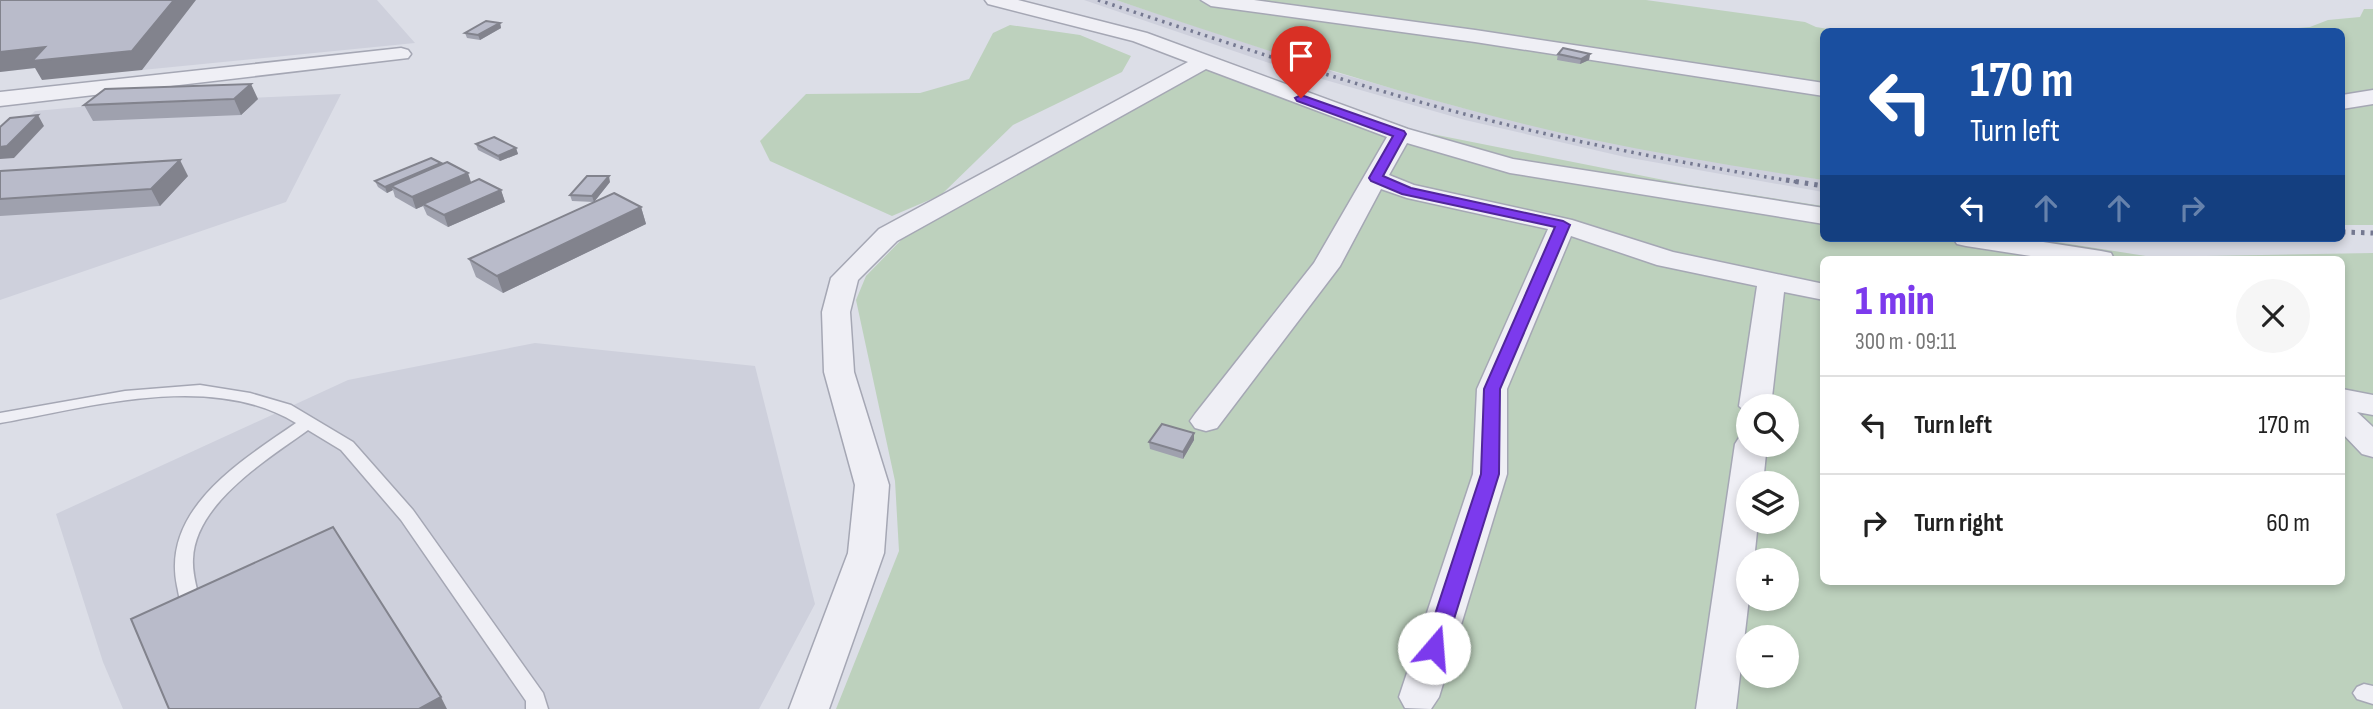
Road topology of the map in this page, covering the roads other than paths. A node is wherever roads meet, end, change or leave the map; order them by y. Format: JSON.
{"nodes":[{"id":1,"x":995,"y":0,"type":"edge"},
{"id":2,"x":1211,"y":0,"type":"edge"},
{"id":3,"x":401,"y":54,"type":"dead end"},
{"id":4,"x":1203,"y":62,"type":"junction"},
{"id":5,"x":1820,"y":89,"type":"edge"},
{"id":6,"x":2373,"y":97,"type":"edge"},
{"id":7,"x":4,"y":102,"type":"edge"},
{"id":8,"x":2345,"y":102,"type":"edge"},
{"id":9,"x":1400,"y":134,"type":"junction"},
{"id":10,"x":1375,"y":178,"type":"junction"},
{"id":11,"x":1820,"y":215,"type":"edge"},
{"id":12,"x":1563,"y":225,"type":"junction"},
{"id":13,"x":1992,"y":242,"type":"edge"},
{"id":14,"x":2082,"y":256,"type":"edge"},
{"id":15,"x":1770,"y":281,"type":"junction"},
{"id":16,"x":1820,"y":291,"type":"edge"},
{"id":17,"x":1756,"y":394,"type":"edge"},
{"id":18,"x":2345,"y":400,"type":"edge"},
{"id":19,"x":2373,"y":405,"type":"edge"},
{"id":20,"x":0,"y":418,"type":"edge"},
{"id":21,"x":2345,"y":418,"type":"edge"},
{"id":22,"x":1206,"y":421,"type":"dead end"},
{"id":23,"x":308,"y":422,"type":"junction"},
{"id":24,"x":2373,"y":446,"type":"edge"},
{"id":25,"x":1749,"y":457,"type":"edge"},
{"id":26,"x":191,"y":607,"type":"edge"},
{"id":27,"x":1419,"y":697,"type":"dead end"},
{"id":28,"x":537,"y":709,"type":"edge"},
{"id":29,"x":809,"y":709,"type":"edge"},
{"id":30,"x":1716,"y":709,"type":"edge"}],
"edges":[{"from":1,"to":4,"type":"street"},
{"from":2,"to":5,"type":"street"},
{"from":3,"to":7,"type":"street"},
{"from":4,"to":9,"type":"street"},
{"from":4,"to":29,"type":"street"},
{"from":6,"to":8,"type":"street"},
{"from":9,"to":10,"type":"street"},
{"from":9,"to":11,"type":"street"},
{"from":10,"to":12,"type":"street"},
{"from":10,"to":22,"type":"street"},
{"from":12,"to":15,"type":"street"},
{"from":12,"to":27,"type":"street"},
{"from":13,"to":14,"type":"street"},
{"from":15,"to":16,"type":"street"},
{"from":15,"to":17,"type":"street"},
{"from":18,"to":19,"type":"street"},
{"from":20,"to":23,"type":"lane"},
{"from":21,"to":24,"type":"street"},
{"from":23,"to":26,"type":"lane"},
{"from":23,"to":28,"type":"lane"},
{"from":25,"to":30,"type":"street"}]}
